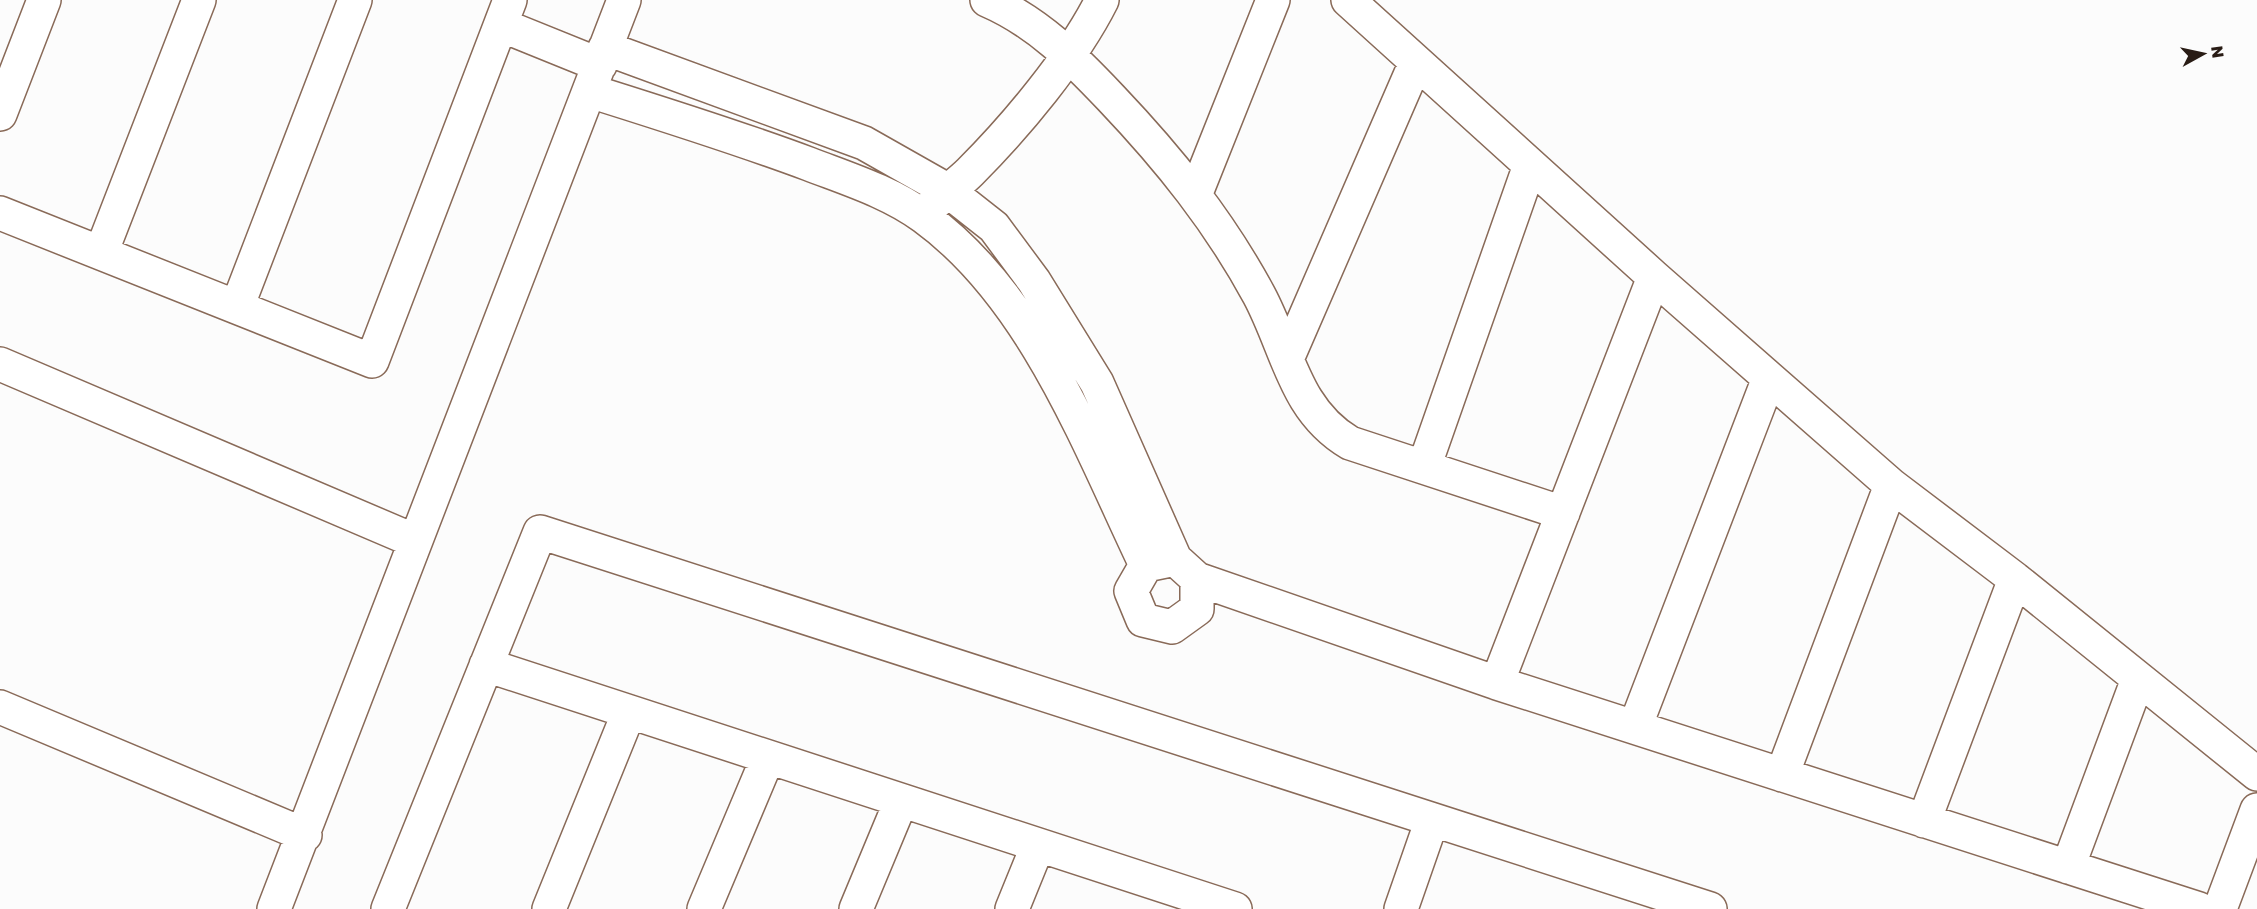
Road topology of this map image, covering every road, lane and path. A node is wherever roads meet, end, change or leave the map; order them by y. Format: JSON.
{"nodes":[{"id":1,"x":44,"y":0,"type":"edge"},
{"id":2,"x":199,"y":0,"type":"edge"},
{"id":3,"x":355,"y":0,"type":"edge"},
{"id":4,"x":624,"y":0,"type":"edge"},
{"id":5,"x":987,"y":0,"type":"edge"},
{"id":6,"x":1102,"y":0,"type":"edge"},
{"id":7,"x":1274,"y":0,"type":"edge"},
{"id":8,"x":1348,"y":0,"type":"edge"},
{"id":9,"x":505,"y":12,"type":"edge"},
{"id":10,"x":1068,"y":53,"type":"junction"},
{"id":11,"x":1416,"y":62,"type":"junction"},
{"id":12,"x":598,"y":68,"type":"junction"},
{"id":13,"x":3,"y":98,"type":"edge"},
{"id":14,"x":1530,"y":165,"type":"junction"},
{"id":15,"x":947,"y":190,"type":"junction"},
{"id":16,"x":1196,"y":193,"type":"junction"},
{"id":17,"x":0,"y":213,"type":"edge"},
{"id":18,"x":923,"y":216,"type":"junction"},
{"id":19,"x":101,"y":254,"type":"junction"},
{"id":20,"x":1654,"y":277,"type":"junction"},
{"id":21,"x":237,"y":307,"type":"junction"},
{"id":22,"x":1287,"y":359,"type":"junction"},
{"id":23,"x":0,"y":364,"type":"edge"},
{"id":24,"x":1769,"y":378,"type":"junction"},
{"id":25,"x":1424,"y":467,"type":"junction"},
{"id":26,"x":1891,"y":485,"type":"junction"},
{"id":27,"x":1563,"y":513,"type":"junction"},
{"id":28,"x":415,"y":541,"type":"junction"},
{"id":29,"x":1173,"y":568,"type":"junction"},
{"id":30,"x":2015,"y":579,"type":"junction"},
{"id":31,"x":486,"y":665,"type":"junction"},
{"id":32,"x":2138,"y":679,"type":"junction"},
{"id":33,"x":1497,"y":683,"type":"junction"},
{"id":34,"x":0,"y":707,"type":"edge"},
{"id":35,"x":629,"y":712,"type":"junction"},
{"id":36,"x":1635,"y":727,"type":"junction"},
{"id":37,"x":768,"y":757,"type":"junction"},
{"id":38,"x":2257,"y":774,"type":"edge"},
{"id":39,"x":1782,"y":775,"type":"junction"},
{"id":40,"x":901,"y":801,"type":"junction"},
{"id":41,"x":2257,"y":810,"type":"edge"},
{"id":42,"x":1432,"y":820,"type":"junction"},
{"id":43,"x":1924,"y":820,"type":"junction"},
{"id":44,"x":305,"y":835,"type":"junction"},
{"id":45,"x":1038,"y":845,"type":"junction"},
{"id":46,"x":2068,"y":867,"type":"junction"},
{"id":47,"x":1161,"y":898,"type":"edge"},
{"id":48,"x":274,"y":909,"type":"edge"},
{"id":49,"x":388,"y":909,"type":"edge"},
{"id":50,"x":549,"y":909,"type":"edge"},
{"id":51,"x":704,"y":909,"type":"edge"},
{"id":52,"x":856,"y":909,"type":"edge"},
{"id":53,"x":1012,"y":909,"type":"edge"},
{"id":54,"x":1235,"y":909,"type":"edge"},
{"id":55,"x":1401,"y":909,"type":"edge"},
{"id":56,"x":1710,"y":909,"type":"edge"},
{"id":57,"x":2199,"y":909,"type":"edge"},
{"id":58,"x":2220,"y":909,"type":"edge"}],
"edges":[{"from":1,"to":13,"type":"street"},
{"from":2,"to":19,"type":"street"},
{"from":3,"to":21,"type":"street"},
{"from":4,"to":12,"type":"street"},
{"from":5,"to":10,"type":"street"},
{"from":6,"to":10,"type":"street"},
{"from":7,"to":16,"type":"street"},
{"from":8,"to":11,"type":"street"},
{"from":9,"to":12,"type":"street"},
{"from":9,"to":21,"type":"street"},
{"from":10,"to":15,"type":"street"},
{"from":10,"to":16,"type":"street"},
{"from":11,"to":14,"type":"street"},
{"from":11,"to":22,"type":"street"},
{"from":12,"to":15,"type":"street"},
{"from":12,"to":18,"type":"street"},
{"from":12,"to":28,"type":"street"},
{"from":14,"to":20,"type":"street"},
{"from":14,"to":25,"type":"street"},
{"from":15,"to":18,"type":"street"},
{"from":15,"to":29,"type":"street"},
{"from":16,"to":22,"type":"street"},
{"from":17,"to":19,"type":"street"},
{"from":18,"to":29,"type":"street"},
{"from":19,"to":21,"type":"street"},
{"from":20,"to":24,"type":"street"},
{"from":20,"to":27,"type":"street"},
{"from":22,"to":25,"type":"street"},
{"from":23,"to":28,"type":"street"},
{"from":24,"to":26,"type":"street"},
{"from":24,"to":36,"type":"street"},
{"from":25,"to":27,"type":"street"},
{"from":26,"to":30,"type":"street"},
{"from":26,"to":39,"type":"street"},
{"from":27,"to":33,"type":"street"},
{"from":28,"to":44,"type":"street"},
{"from":29,"to":33,"type":"street"},
{"from":30,"to":32,"type":"street"},
{"from":30,"to":43,"type":"street"},
{"from":31,"to":35,"type":"street"},
{"from":31,"to":42,"type":"street"},
{"from":31,"to":49,"type":"street"},
{"from":32,"to":38,"type":"street"},
{"from":32,"to":46,"type":"street"},
{"from":33,"to":36,"type":"street"},
{"from":34,"to":44,"type":"street"},
{"from":35,"to":37,"type":"street"},
{"from":35,"to":50,"type":"street"},
{"from":36,"to":39,"type":"street"},
{"from":37,"to":40,"type":"street"},
{"from":37,"to":51,"type":"street"},
{"from":39,"to":43,"type":"street"},
{"from":40,"to":45,"type":"street"},
{"from":40,"to":52,"type":"street"},
{"from":41,"to":58,"type":"street"},
{"from":42,"to":55,"type":"street"},
{"from":42,"to":56,"type":"street"},
{"from":43,"to":46,"type":"street"},
{"from":44,"to":48,"type":"street"},
{"from":45,"to":47,"type":"street"},
{"from":45,"to":53,"type":"street"},
{"from":46,"to":57,"type":"street"},
{"from":47,"to":54,"type":"street"}]}
